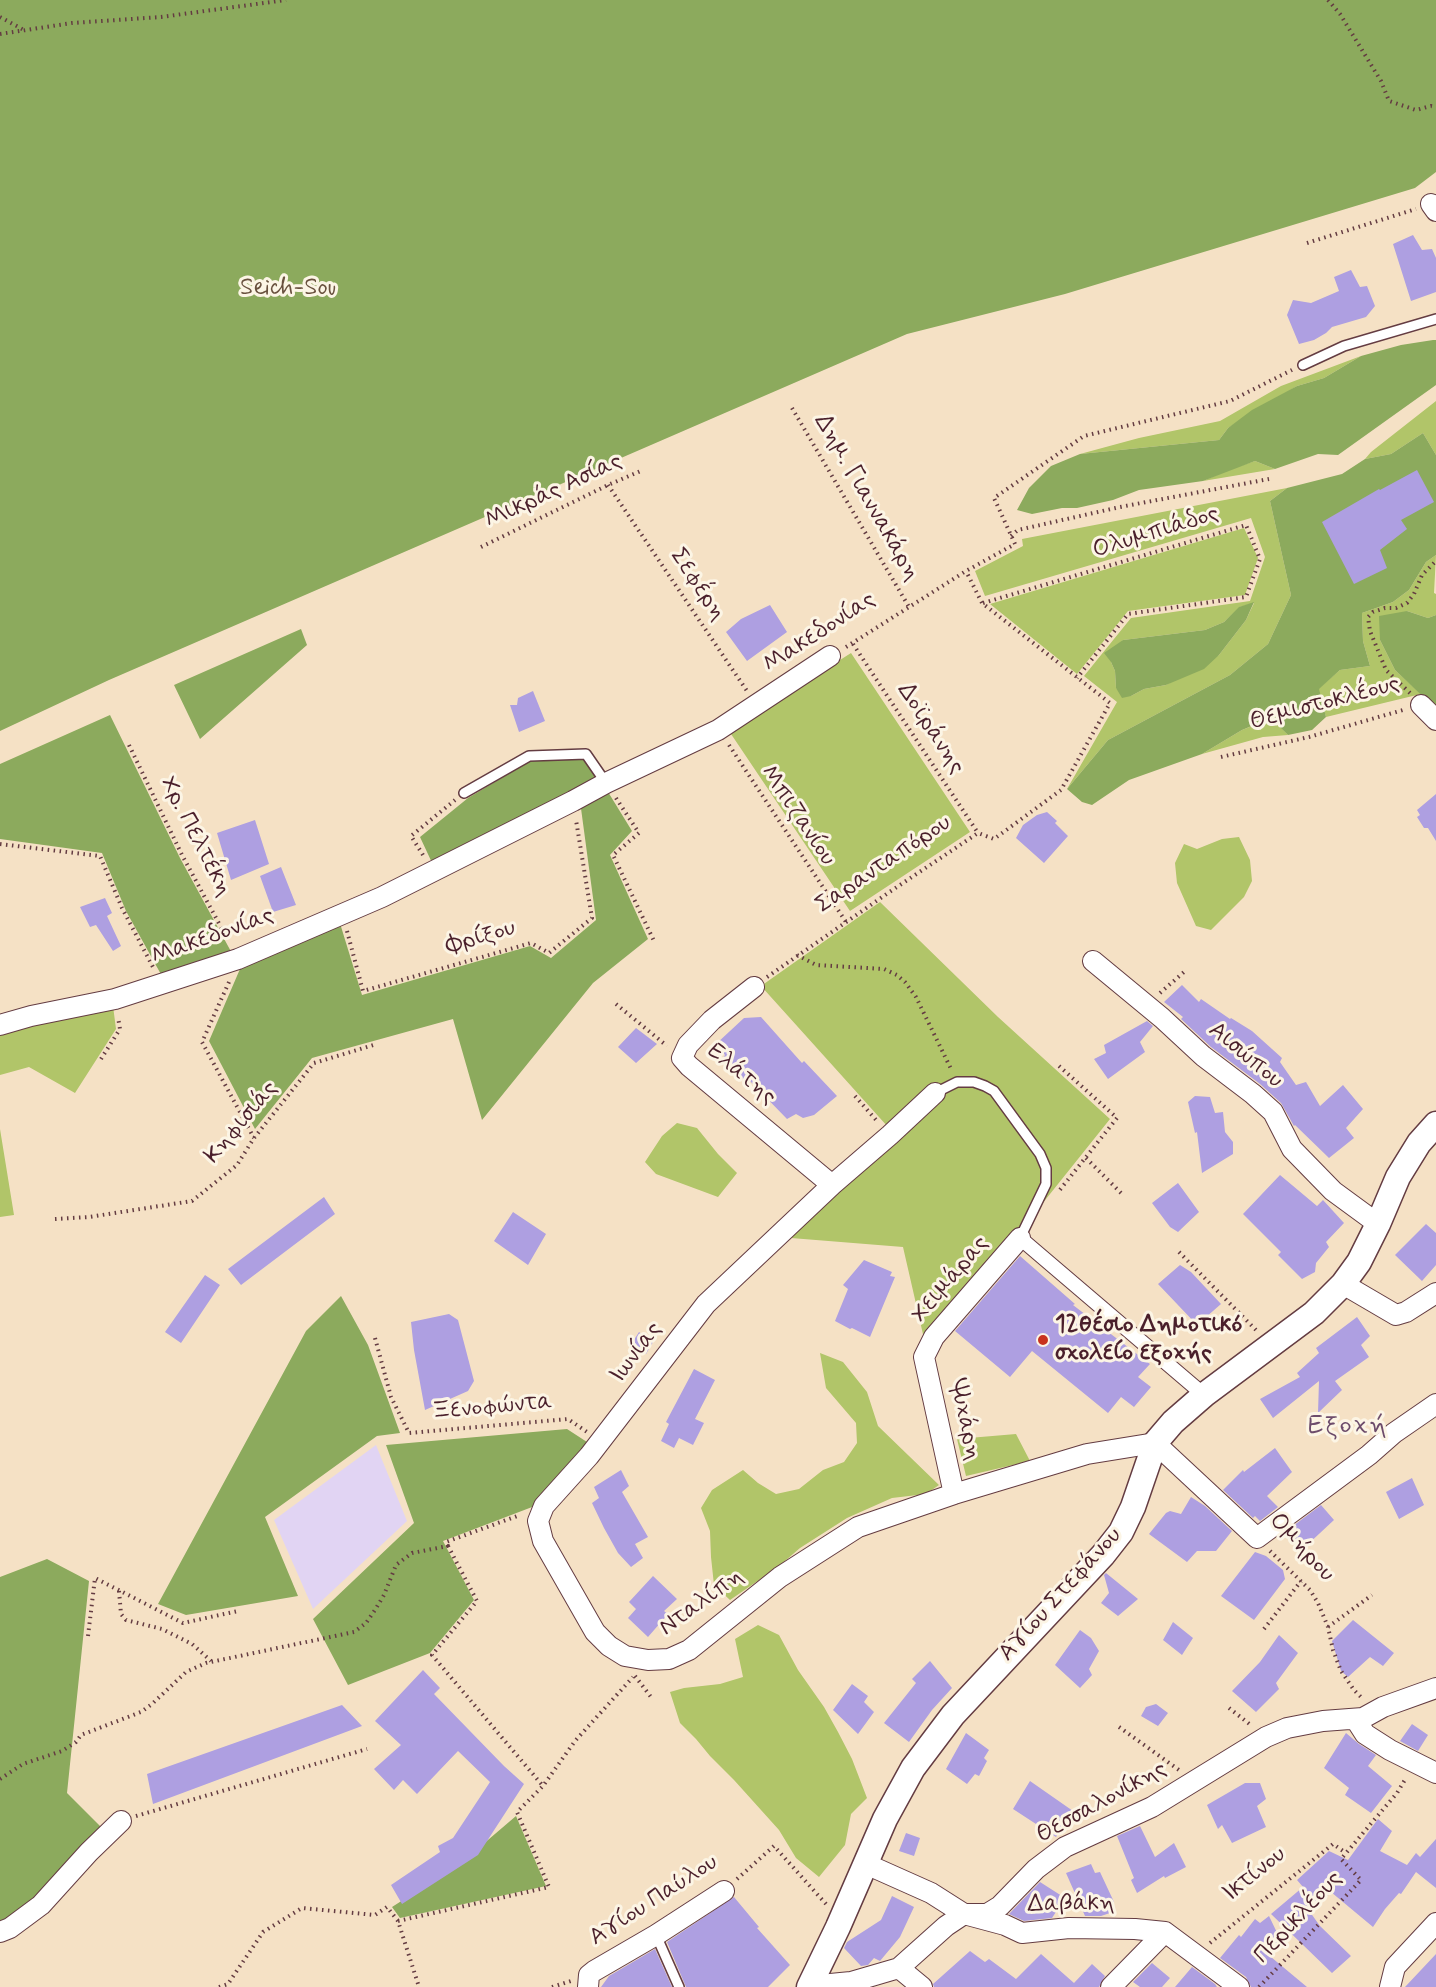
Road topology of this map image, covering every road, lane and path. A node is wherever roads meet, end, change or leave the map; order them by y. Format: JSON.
{"nodes":[{"id":1,"x":286,"y":0,"type":"edge"},
{"id":2,"x":1328,"y":0,"type":"edge"},
{"id":3,"x":0,"y":17,"type":"edge"},
{"id":4,"x":24,"y":31,"type":"junction"},
{"id":5,"x":0,"y":34,"type":"edge"},
{"id":6,"x":1436,"y":107,"type":"edge"},
{"id":7,"x":1434,"y":208,"type":"edge"},
{"id":8,"x":1307,"y":243,"type":"dead end"},
{"id":9,"x":1436,"y":319,"type":"edge"},
{"id":10,"x":1304,"y":364,"type":"joint"},
{"id":11,"x":792,"y":408,"type":"dead end"},
{"id":12,"x":643,"y":471,"type":"dead end"},
{"id":13,"x":1269,"y":479,"type":"dead end"},
{"id":14,"x":608,"y":485,"type":"junction"},
{"id":15,"x":1011,"y":536,"type":"junction"},
{"id":16,"x":481,"y":547,"type":"dead end"},
{"id":17,"x":1436,"y":561,"type":"edge"},
{"id":18,"x":966,"y":571,"type":"junction"},
{"id":19,"x":982,"y":603,"type":"junction"},
{"id":20,"x":909,"y":607,"type":"junction"},
{"id":21,"x":853,"y":644,"type":"junction"},
{"id":22,"x":831,"y":656,"type":"joint"},
{"id":23,"x":1077,"y":678,"type":"junction"},
{"id":24,"x":756,"y":704,"type":"junction"},
{"id":25,"x":1421,"y":705,"type":"junction"},
{"id":26,"x":1436,"y":720,"type":"edge"},
{"id":27,"x":718,"y":730,"type":"junction"},
{"id":28,"x":129,"y":745,"type":"dead end"},
{"id":29,"x":1221,"y":757,"type":"dead end"},
{"id":30,"x":606,"y":783,"type":"junction"},
{"id":31,"x":464,"y":793,"type":"joint"},
{"id":32,"x":573,"y":801,"type":"junction"},
{"id":33,"x":978,"y":833,"type":"junction"},
{"id":34,"x":0,"y":844,"type":"edge"},
{"id":35,"x":433,"y":872,"type":"junction"},
{"id":36,"x":343,"y":914,"type":"junction"},
{"id":37,"x":846,"y":922,"type":"junction"},
{"id":38,"x":654,"y":941,"type":"dead end"},
{"id":39,"x":797,"y":955,"type":"junction"},
{"id":40,"x":238,"y":959,"type":"junction"},
{"id":41,"x":1093,"y":961,"type":"dead end"},
{"id":42,"x":1184,"y":972,"type":"dead end"},
{"id":43,"x":161,"y":983,"type":"junction"},
{"id":44,"x":754,"y":987,"type":"joint"},
{"id":45,"x":115,"y":999,"type":"junction"},
{"id":46,"x":616,"y":1004,"type":"dead end"},
{"id":47,"x":1146,"y":1005,"type":"junction"},
{"id":48,"x":0,"y":1025,"type":"edge"},
{"id":49,"x":377,"y":1044,"type":"dead end"},
{"id":50,"x":682,"y":1058,"type":"junction"},
{"id":51,"x":101,"y":1059,"type":"dead end"},
{"id":52,"x":1059,"y":1066,"type":"dead end"},
{"id":53,"x":957,"y":1082,"type":"junction"},
{"id":54,"x":935,"y":1093,"type":"joint"},
{"id":55,"x":855,"y":1096,"type":"dead end"},
{"id":56,"x":1436,"y":1124,"type":"edge"},
{"id":57,"x":890,"y":1135,"type":"junction"},
{"id":58,"x":254,"y":1138,"type":"junction"},
{"id":59,"x":832,"y":1185,"type":"junction"},
{"id":60,"x":1122,"y":1194,"type":"dead end"},
{"id":61,"x":55,"y":1219,"type":"dead end"},
{"id":62,"x":1378,"y":1224,"type":"junction"},
{"id":63,"x":1020,"y":1238,"type":"junction"},
{"id":64,"x":1179,"y":1252,"type":"dead end"},
{"id":65,"x":1343,"y":1284,"type":"junction"},
{"id":66,"x":1436,"y":1293,"type":"edge"},
{"id":67,"x":375,"y":1338,"type":"dead end"},
{"id":68,"x":1272,"y":1345,"type":"junction"},
{"id":69,"x":924,"y":1357,"type":"joint"},
{"id":70,"x":1204,"y":1395,"type":"junction"},
{"id":71,"x":1436,"y":1404,"type":"edge"},
{"id":72,"x":600,"y":1441,"type":"junction"},
{"id":73,"x":1155,"y":1443,"type":"junction"},
{"id":74,"x":954,"y":1494,"type":"junction"},
{"id":75,"x":544,"y":1506,"type":"junction"},
{"id":76,"x":1257,"y":1538,"type":"junction"},
{"id":77,"x":448,"y":1546,"type":"junction"},
{"id":78,"x":1301,"y":1581,"type":"junction"},
{"id":79,"x":118,"y":1590,"type":"junction"},
{"id":80,"x":1372,"y":1595,"type":"dead end"},
{"id":81,"x":238,"y":1611,"type":"dead end"},
{"id":82,"x":1328,"y":1627,"type":"junction"},
{"id":83,"x":1264,"y":1629,"type":"dead end"},
{"id":84,"x":88,"y":1636,"type":"dead end"},
{"id":85,"x":212,"y":1662,"type":"junction"},
{"id":86,"x":641,"y":1668,"type":"junction"},
{"id":87,"x":1436,"y":1688,"type":"edge"},
{"id":88,"x":651,"y":1697,"type":"dead end"},
{"id":89,"x":1228,"y":1708,"type":"dead end"},
{"id":90,"x":1364,"y":1716,"type":"junction"},
{"id":91,"x":1119,"y":1727,"type":"dead end"},
{"id":92,"x":1266,"y":1737,"type":"junction"},
{"id":93,"x":367,"y":1749,"type":"dead end"},
{"id":94,"x":1416,"y":1762,"type":"junction"},
{"id":95,"x":1436,"y":1773,"type":"edge"},
{"id":96,"x":0,"y":1779,"type":"edge"},
{"id":97,"x":1194,"y":1781,"type":"junction"},
{"id":98,"x":543,"y":1786,"type":"junction"},
{"id":99,"x":121,"y":1821,"type":"joint"},
{"id":100,"x":1346,"y":1853,"type":"junction"},
{"id":101,"x":866,"y":1863,"type":"junction"},
{"id":102,"x":724,"y":1891,"type":"joint"},
{"id":103,"x":964,"y":1914,"type":"junction"},
{"id":104,"x":841,"y":1921,"type":"junction"},
{"id":105,"x":398,"y":1922,"type":"junction"},
{"id":106,"x":1436,"y":1923,"type":"edge"},
{"id":107,"x":0,"y":1932,"type":"edge"},
{"id":108,"x":1165,"y":1932,"type":"junction"},
{"id":109,"x":656,"y":1935,"type":"junction"},
{"id":110,"x":1196,"y":1955,"type":"junction"},
{"id":111,"x":899,"y":1968,"type":"junction"},
{"id":112,"x":589,"y":1981,"type":"edge"},
{"id":113,"x":810,"y":1986,"type":"edge"},
{"id":114,"x":219,"y":1987,"type":"edge"},
{"id":115,"x":418,"y":1987,"type":"edge"},
{"id":116,"x":679,"y":1987,"type":"edge"},
{"id":117,"x":922,"y":1987,"type":"edge"},
{"id":118,"x":1111,"y":1987,"type":"edge"},
{"id":119,"x":1239,"y":1987,"type":"edge"},
{"id":120,"x":1259,"y":1987,"type":"edge"},
{"id":121,"x":1390,"y":1987,"type":"edge"}],
"edges":[{"from":1,"to":4,"type":"path"},
{"from":2,"to":6,"type":"path"},
{"from":3,"to":4,"type":"path"},
{"from":4,"to":5,"type":"path"},
{"from":7,"to":8,"type":"path"},
{"from":9,"to":10,"type":"lane"},
{"from":10,"to":15,"type":"path","name":"Μακεδονίας"},
{"from":11,"to":20,"type":"path","name":"Δημ. Γιαννακάρη"},
{"from":12,"to":14,"type":"path","name":"Μικράς Ασίας"},
{"from":13,"to":15,"type":"path"},
{"from":14,"to":16,"type":"path","name":"Μικράς Ασίας"},
{"from":14,"to":24,"type":"path","name":"Σεφέρη"},
{"from":15,"to":18,"type":"path","name":"Μακεδονίας"},
{"from":17,"to":25,"type":"path"},
{"from":18,"to":19,"type":"path","name":"Σαρανταπόρου"},
{"from":18,"to":20,"type":"path","name":"Μακεδονίας"},
{"from":19,"to":23,"type":"path","name":"Σαρανταπόρου"},
{"from":19,"to":23,"type":"path","name":"Ολυμπιάδος"},
{"from":20,"to":21,"type":"path","name":"Μακεδονίας"},
{"from":21,"to":22,"type":"path","name":"Μακεδονίας"},
{"from":21,"to":33,"type":"path","name":"Δοϊράνης"},
{"from":22,"to":24,"type":"street","name":"Μακεδονίας"},
{"from":23,"to":33,"type":"path","name":"Σαρανταπόρου"},
{"from":24,"to":27,"type":"street","name":"Μακεδονίας"},
{"from":25,"to":26,"type":"street","name":"Θεμιστοκλέους"},
{"from":25,"to":29,"type":"path","name":"Θεμιστοκλέους"},
{"from":27,"to":30,"type":"street","name":"Μακεδονίας"},
{"from":27,"to":37,"type":"path","name":"Μπιζανίου"},
{"from":28,"to":40,"type":"path","name":"Χρ. Πελτέκη"},
{"from":30,"to":31,"type":"lane"},
{"from":30,"to":32,"type":"street","name":"Μακεδονίας"},
{"from":30,"to":38,"type":"path"},
{"from":31,"to":35,"type":"path"},
{"from":32,"to":35,"type":"street","name":"Μακεδονίας"},
{"from":32,"to":36,"type":"path","name":"Φρίξου"},
{"from":33,"to":37,"type":"path","name":"Σαρανταπόρου"},
{"from":34,"to":43,"type":"path"},
{"from":35,"to":36,"type":"street","name":"Μακεδονίας"},
{"from":36,"to":40,"type":"street","name":"Μακεδονίας"},
{"from":37,"to":39,"type":"path","name":"Σαρανταπόρου"},
{"from":39,"to":44,"type":"path","name":"Σαρανταπόρου"},
{"from":39,"to":53,"type":"path"},
{"from":40,"to":43,"type":"street","name":"Μακεδονίας"},
{"from":40,"to":58,"type":"path"},
{"from":41,"to":47,"type":"street","name":"Αισώπου"},
{"from":42,"to":47,"type":"path"},
{"from":43,"to":45,"type":"street","name":"Μακεδονίας"},
{"from":44,"to":50,"type":"street"},
{"from":45,"to":48,"type":"street","name":"Μακεδονίας"},
{"from":45,"to":51,"type":"path"},
{"from":46,"to":50,"type":"path","name":"Ελάτης"},
{"from":47,"to":62,"type":"street","name":"Αισώπου"},
{"from":49,"to":58,"type":"path","name":"Κηφισιάς"},
{"from":50,"to":59,"type":"street","name":"Ελάτης"},
{"from":52,"to":60,"type":"path"},
{"from":53,"to":54,"type":"lane"},
{"from":53,"to":63,"type":"lane"},
{"from":54,"to":57,"type":"street","name":"Ιωνίας"},
{"from":55,"to":57,"type":"path"},
{"from":56,"to":62,"type":"street","name":"Αγίου Στεφάνου"},
{"from":57,"to":59,"type":"street","name":"Ιωνίας"},
{"from":58,"to":61,"type":"path","name":"Κηφισιάς"},
{"from":59,"to":72,"type":"street","name":"Ιωνίας"},
{"from":62,"to":65,"type":"street","name":"Αγίου Στεφάνου"},
{"from":63,"to":69,"type":"street","name":"Χειμάρας"},
{"from":63,"to":70,"type":"street"},
{"from":64,"to":68,"type":"path"},
{"from":65,"to":66,"type":"street"},
{"from":65,"to":68,"type":"street","name":"Αγίου Στεφάνου"},
{"from":67,"to":72,"type":"path","name":"Ξενοφώντα"},
{"from":68,"to":70,"type":"street","name":"Αγίου Στεφάνου"},
{"from":69,"to":74,"type":"street","name":"Ψυχάρη"},
{"from":70,"to":73,"type":"street","name":"Αγίου Στεφάνου"},
{"from":71,"to":76,"type":"street"},
{"from":72,"to":75,"type":"street","name":"Ιωνίας"},
{"from":73,"to":74,"type":"street","name":"Νταλίπη"},
{"from":73,"to":76,"type":"street","name":"Ομήρου"},
{"from":73,"to":101,"type":"street","name":"Αγίου Στεφάνου"},
{"from":74,"to":86,"type":"street","name":"Νταλίπη"},
{"from":75,"to":77,"type":"path"},
{"from":75,"to":86,"type":"street"},
{"from":76,"to":78,"type":"path","name":"Ομήρου"},
{"from":77,"to":85,"type":"path"},
{"from":77,"to":98,"type":"path"},
{"from":78,"to":82,"type":"path","name":"Ομήρου"},
{"from":78,"to":83,"type":"path"},
{"from":79,"to":81,"type":"path"},
{"from":79,"to":84,"type":"path"},
{"from":79,"to":85,"type":"path"},
{"from":80,"to":82,"type":"path"},
{"from":82,"to":90,"type":"path","name":"Ομήρου"},
{"from":85,"to":96,"type":"path"},
{"from":86,"to":88,"type":"path"},
{"from":86,"to":98,"type":"path"},
{"from":87,"to":90,"type":"street","name":"Θεσσαλονίκης"},
{"from":89,"to":92,"type":"path"},
{"from":90,"to":92,"type":"street","name":"Θεσσαλονίκης"},
{"from":90,"to":94,"type":"street"},
{"from":91,"to":97,"type":"path"},
{"from":92,"to":97,"type":"street","name":"Θεσσαλονίκης"},
{"from":93,"to":99,"type":"path"},
{"from":94,"to":95,"type":"street"},
{"from":94,"to":100,"type":"path","name":"Περικλέους"},
{"from":97,"to":103,"type":"street","name":"Θεσσαλονίκης"},
{"from":98,"to":105,"type":"path"},
{"from":99,"to":107,"type":"street"},
{"from":100,"to":110,"type":"path","name":"Ικτίνου"},
{"from":100,"to":120,"type":"path","name":"Περικλέους"},
{"from":101,"to":103,"type":"street","name":"Δαβάκη"},
{"from":101,"to":104,"type":"street","name":"Αγίου Στεφάνου"},
{"from":102,"to":104,"type":"path","name":"Αγίου Παύλου"},
{"from":102,"to":109,"type":"street","name":"Αγίου Παύλου"},
{"from":103,"to":108,"type":"street","name":"Δαβάκη"},
{"from":103,"to":111,"type":"street","name":"Θεσσαλονίκης"},
{"from":104,"to":113,"type":"street","name":"Αγίου Στεφάνου"},
{"from":105,"to":114,"type":"path"},
{"from":105,"to":115,"type":"path"},
{"from":106,"to":121,"type":"street"},
{"from":108,"to":110,"type":"street"},
{"from":108,"to":118,"type":"street"},
{"from":109,"to":112,"type":"street","name":"Αγίου Παύλου"},
{"from":109,"to":116,"type":"lane"},
{"from":110,"to":119,"type":"street"},
{"from":111,"to":113,"type":"street","name":"Θεσσαλονίκης"},
{"from":111,"to":117,"type":"street"}]}
